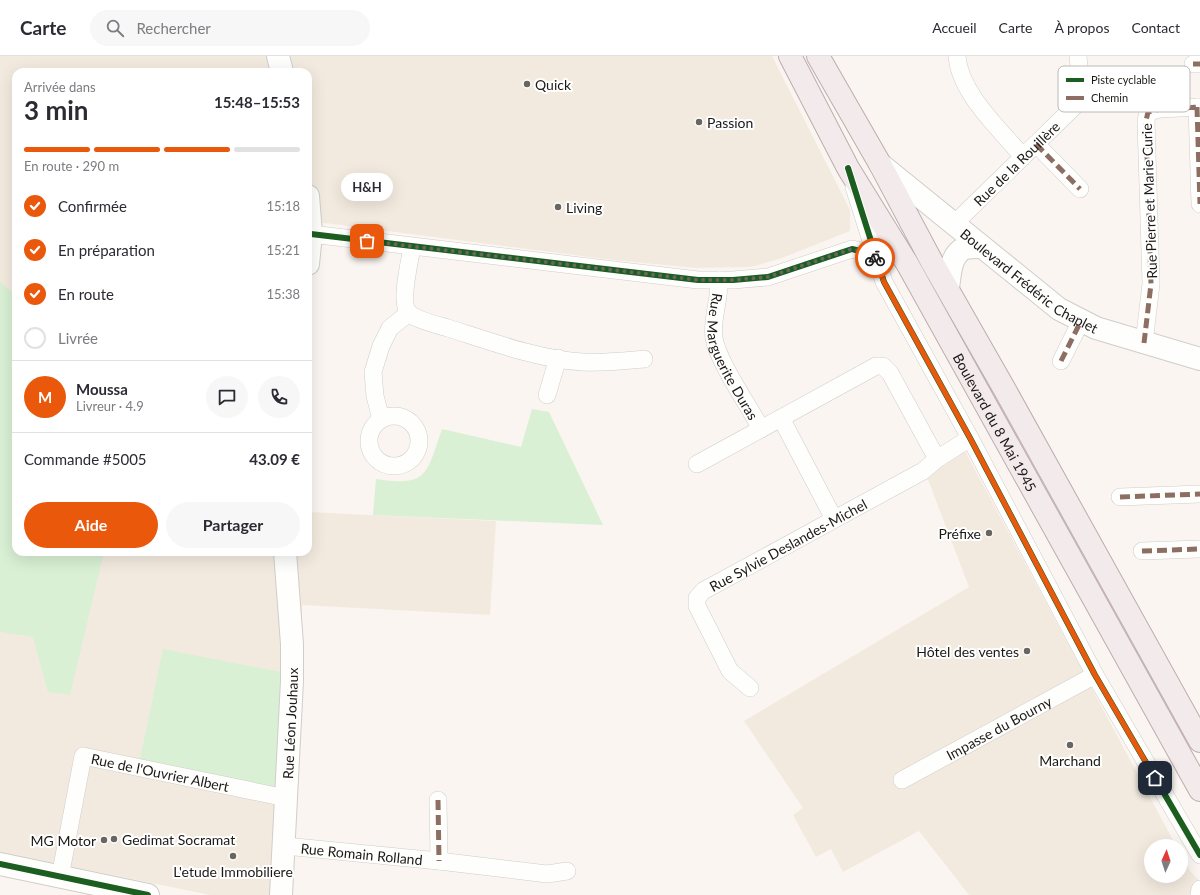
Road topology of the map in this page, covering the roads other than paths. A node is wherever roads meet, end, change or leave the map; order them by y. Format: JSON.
{"nodes":[{"id":1,"x":278,"y":56,"type":"edge"},
{"id":2,"x":790,"y":56,"type":"edge"},
{"id":3,"x":818,"y":56,"type":"edge"},
{"id":4,"x":957,"y":56,"type":"edge"},
{"id":5,"x":1078,"y":56,"type":"edge"},
{"id":6,"x":1079,"y":66,"type":"edge"},
{"id":7,"x":281,"y":68,"type":"edge"},
{"id":8,"x":1199,"y":107,"type":"edge"},
{"id":9,"x":1069,"y":112,"type":"edge"},
{"id":10,"x":1148,"y":112,"type":"edge"},
{"id":11,"x":1036,"y":144,"type":"junction"},
{"id":12,"x":1023,"y":157,"type":"junction"},
{"id":13,"x":880,"y":164,"type":"junction"},
{"id":14,"x":848,"y":168,"type":"junction"},
{"id":15,"x":1080,"y":189,"type":"dead end"},
{"id":16,"x":1200,"y":204,"type":"edge"},
{"id":17,"x":864,"y":222,"type":"junction"},
{"id":18,"x":954,"y":224,"type":"junction"},
{"id":19,"x":312,"y":234,"type":"edge"},
{"id":20,"x":412,"y":247,"type":"junction"},
{"id":21,"x":981,"y":247,"type":"junction"},
{"id":22,"x":834,"y":254,"type":"junction"},
{"id":23,"x":875,"y":255,"type":"junction"},
{"id":24,"x":719,"y":280,"type":"junction"},
{"id":25,"x":948,"y":288,"type":"junction"},
{"id":26,"x":409,"y":313,"type":"junction"},
{"id":27,"x":1081,"y":321,"type":"junction"},
{"id":28,"x":1144,"y":343,"type":"junction"},
{"id":29,"x":558,"y":358,"type":"junction"},
{"id":30,"x":644,"y":358,"type":"dead end"},
{"id":31,"x":1200,"y":359,"type":"edge"},
{"id":32,"x":1062,"y":361,"type":"dead end"},
{"id":33,"x":547,"y":395,"type":"dead end"},
{"id":34,"x":781,"y":418,"type":"junction"},
{"id":35,"x":381,"y":419,"type":"dead end"},
{"id":36,"x":761,"y":429,"type":"junction"},
{"id":37,"x":970,"y":438,"type":"junction"},
{"id":38,"x":937,"y":459,"type":"junction"},
{"id":39,"x":697,"y":464,"type":"dead end"},
{"id":40,"x":1200,"y":494,"type":"edge"},
{"id":41,"x":1120,"y":497,"type":"dead end"},
{"id":42,"x":834,"y":519,"type":"junction"},
{"id":43,"x":1200,"y":549,"type":"edge"},
{"id":44,"x":1142,"y":551,"type":"dead end"},
{"id":45,"x":285,"y":556,"type":"edge"},
{"id":46,"x":1095,"y":675,"type":"junction"},
{"id":47,"x":750,"y":688,"type":"dead end"},
{"id":48,"x":1200,"y":741,"type":"edge"},
{"id":49,"x":902,"y":780,"type":"dead end"},
{"id":50,"x":1200,"y":790,"type":"edge"},
{"id":51,"x":286,"y":798,"type":"junction"},
{"id":52,"x":438,"y":800,"type":"dead end"},
{"id":53,"x":285,"y":846,"type":"junction"},
{"id":54,"x":1200,"y":855,"type":"edge"},
{"id":55,"x":439,"y":861,"type":"junction"},
{"id":56,"x":0,"y":864,"type":"edge"},
{"id":57,"x":567,"y":871,"type":"dead end"},
{"id":58,"x":60,"y":877,"type":"junction"},
{"id":59,"x":1200,"y":889,"type":"edge"},
{"id":60,"x":148,"y":895,"type":"edge"},
{"id":61,"x":281,"y":895,"type":"edge"},
{"id":62,"x":1199,"y":895,"type":"edge"}],
"edges":[{"from":1,"to":7,"type":"street"},
{"from":2,"to":14,"type":"main road","name":"Boulevard du 8 Mai 1945"},
{"from":3,"to":13,"type":"main road","name":"Boulevard du 8 Mai 1945"},
{"from":4,"to":12,"type":"street"},
{"from":5,"to":6,"type":"street","name":"Rue de la Rouillère"},
{"from":8,"to":16,"type":"street"},
{"from":9,"to":11,"type":"street","name":"Rue de la Rouillère"},
{"from":10,"to":28,"type":"street","name":"Rue Pierre et Marie Curie"},
{"from":11,"to":12,"type":"street","name":"Rue de la Rouillère"},
{"from":11,"to":15,"type":"street"},
{"from":12,"to":18,"type":"street","name":"Rue de la Rouillère"},
{"from":13,"to":18,"type":"street","name":"Boulevard Frédéric Chaplet"},
{"from":13,"to":25,"type":"main road","name":"Boulevard du 8 Mai 1945"},
{"from":14,"to":17,"type":"street"},
{"from":14,"to":50,"type":"main road","name":"Boulevard du 8 Mai 1945"},
{"from":17,"to":22,"type":"street"},
{"from":17,"to":23,"type":"street"},
{"from":18,"to":21,"type":"street","name":"Boulevard Frédéric Chaplet"},
{"from":19,"to":20,"type":"street"},
{"from":20,"to":24,"type":"street"},
{"from":20,"to":26,"type":"street"},
{"from":21,"to":25,"type":"street"},
{"from":21,"to":27,"type":"street","name":"Boulevard Frédéric Chaplet"},
{"from":22,"to":23,"type":"street"},
{"from":22,"to":24,"type":"street"},
{"from":23,"to":37,"type":"street"},
{"from":24,"to":36,"type":"street","name":"Rue Marguerite Duras"},
{"from":25,"to":48,"type":"main road","name":"Boulevard du 8 Mai 1945"},
{"from":26,"to":29,"type":"street"},
{"from":26,"to":35,"type":"street"},
{"from":27,"to":28,"type":"street","name":"Boulevard Frédéric Chaplet"},
{"from":27,"to":32,"type":"street"},
{"from":28,"to":31,"type":"street","name":"Boulevard Frédéric Chaplet"},
{"from":29,"to":30,"type":"street"},
{"from":29,"to":33,"type":"street"},
{"from":34,"to":36,"type":"street","name":"Rue Marguerite Duras"},
{"from":34,"to":38,"type":"street","name":"Rue Marguerite Duras"},
{"from":34,"to":42,"type":"street"},
{"from":36,"to":39,"type":"street","name":"Rue Marguerite Duras"},
{"from":37,"to":38,"type":"street","name":"Rue Sylvie Deslandes-Michel"},
{"from":37,"to":46,"type":"street"},
{"from":38,"to":42,"type":"street","name":"Rue Sylvie Deslandes-Michel"},
{"from":40,"to":41,"type":"street"},
{"from":42,"to":47,"type":"street","name":"Rue Sylvie Deslandes-Michel"},
{"from":43,"to":44,"type":"street"},
{"from":45,"to":51,"type":"street","name":"Rue Léon Jouhaux"},
{"from":46,"to":49,"type":"street","name":"Impasse du Bourny"},
{"from":46,"to":54,"type":"street"},
{"from":51,"to":53,"type":"street","name":"Rue Léon Jouhaux"},
{"from":51,"to":58,"type":"street","name":"Rue de l'Ouvrier Albert"},
{"from":52,"to":55,"type":"street","name":"Rue Romain Rolland"},
{"from":53,"to":55,"type":"street","name":"Rue Romain Rolland"},
{"from":53,"to":61,"type":"street","name":"Rue Léon Jouhaux"},
{"from":55,"to":57,"type":"street","name":"Rue Romain Rolland"},
{"from":56,"to":58,"type":"street"},
{"from":58,"to":60,"type":"street"},
{"from":59,"to":62,"type":"street"}]}
